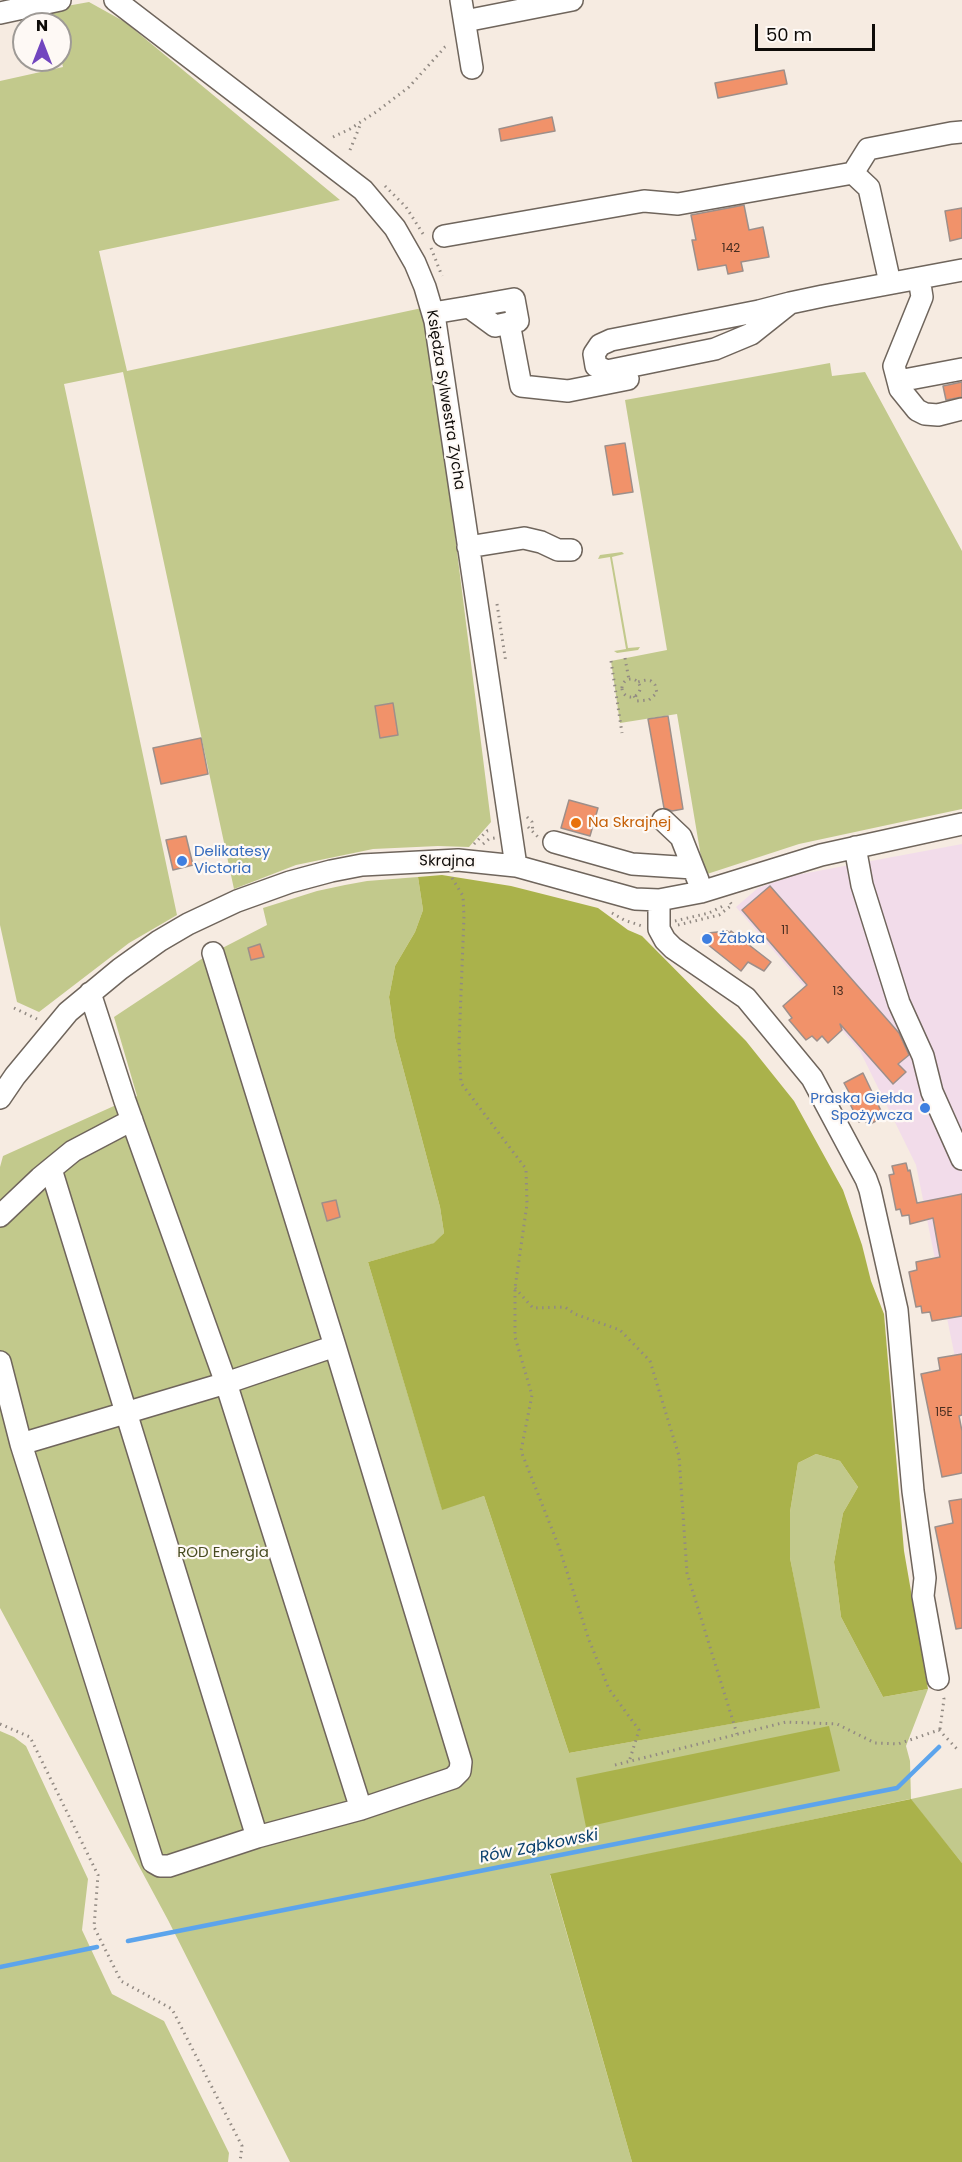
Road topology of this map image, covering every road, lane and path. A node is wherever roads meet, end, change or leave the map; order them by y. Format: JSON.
{"nodes":[{"id":1,"x":60,"y":0,"type":"edge"},
{"id":2,"x":461,"y":0,"type":"edge"},
{"id":3,"x":572,"y":0,"type":"edge"},
{"id":4,"x":122,"y":2,"type":"edge"},
{"id":5,"x":0,"y":13,"type":"edge"},
{"id":6,"x":466,"y":29,"type":"junction"},
{"id":7,"x":472,"y":68,"type":"dead end"},
{"id":8,"x":361,"y":122,"type":"junction"},
{"id":9,"x":962,"y":132,"type":"edge"},
{"id":10,"x":333,"y":137,"type":"dead end"},
{"id":11,"x":350,"y":150,"type":"dead end"},
{"id":12,"x":853,"y":173,"type":"junction"},
{"id":13,"x":381,"y":182,"type":"dead end"},
{"id":14,"x":433,"y":241,"type":"junction"},
{"id":15,"x":962,"y":270,"type":"edge"},
{"id":16,"x":919,"y":278,"type":"junction"},
{"id":17,"x":443,"y":281,"type":"dead end"},
{"id":18,"x":890,"y":284,"type":"junction"},
{"id":19,"x":790,"y":303,"type":"junction"},
{"id":20,"x":433,"y":313,"type":"junction"},
{"id":21,"x":689,"y":354,"type":"junction"},
{"id":22,"x":962,"y":369,"type":"edge"},
{"id":23,"x":895,"y":371,"type":"junction"},
{"id":24,"x":962,"y":409,"type":"edge"},
{"id":25,"x":468,"y":547,"type":"junction"},
{"id":26,"x":571,"y":550,"type":"dead end"},
{"id":27,"x":494,"y":596,"type":"dead end"},
{"id":28,"x":625,"y":658,"type":"dead end"},
{"id":29,"x":611,"y":661,"type":"dead end"},
{"id":30,"x":505,"y":669,"type":"dead end"},
{"id":31,"x":629,"y":680,"type":"junction"},
{"id":32,"x":638,"y":682,"type":"junction"},
{"id":33,"x":634,"y":696,"type":"junction"},
{"id":34,"x":622,"y":733,"type":"dead end"},
{"id":35,"x":525,"y":808,"type":"dead end"},
{"id":36,"x":663,"y":820,"type":"dead end"},
{"id":37,"x":962,"y":824,"type":"edge"},
{"id":38,"x":527,"y":825,"type":"dead end"},
{"id":39,"x":533,"y":831,"type":"junction"},
{"id":40,"x":531,"y":837,"type":"dead end"},
{"id":41,"x":547,"y":840,"type":"joint"},
{"id":42,"x":855,"y":848,"type":"junction"},
{"id":43,"x":516,"y":866,"type":"junction"},
{"id":44,"x":693,"y":868,"type":"junction"},
{"id":45,"x":457,"y":874,"type":"dead end"},
{"id":46,"x":701,"y":892,"type":"junction"},
{"id":47,"x":737,"y":896,"type":"dead end"},
{"id":48,"x":659,"y":900,"type":"junction"},
{"id":49,"x":612,"y":908,"type":"dead end"},
{"id":50,"x":659,"y":924,"type":"junction"},
{"id":51,"x":213,"y":953,"type":"dead end"},
{"id":52,"x":90,"y":993,"type":"junction"},
{"id":53,"x":0,"y":1098,"type":"edge"},
{"id":54,"x":132,"y":1120,"type":"junction"},
{"id":55,"x":962,"y":1159,"type":"edge"},
{"id":56,"x":51,"y":1169,"type":"junction"},
{"id":57,"x":0,"y":1216,"type":"edge"},
{"id":58,"x":515,"y":1288,"type":"junction"},
{"id":59,"x":335,"y":1346,"type":"junction"},
{"id":60,"x":0,"y":1362,"type":"edge"},
{"id":61,"x":226,"y":1383,"type":"junction"},
{"id":62,"x":125,"y":1413,"type":"junction"},
{"id":63,"x":21,"y":1444,"type":"junction"},
{"id":64,"x":938,"y":1678,"type":"joint"},
{"id":65,"x":0,"y":1724,"type":"edge"},
{"id":66,"x":939,"y":1730,"type":"junction"},
{"id":67,"x":737,"y":1734,"type":"junction"},
{"id":68,"x":958,"y":1750,"type":"dead end"},
{"id":69,"x":629,"y":1762,"type":"junction"},
{"id":70,"x":615,"y":1765,"type":"dead end"},
{"id":71,"x":361,"y":1809,"type":"junction"},
{"id":72,"x":257,"y":1837,"type":"junction"},
{"id":73,"x":240,"y":2162,"type":"edge"}],
"edges":[{"from":1,"to":5,"type":"street"},
{"from":2,"to":6,"type":"street"},
{"from":3,"to":6,"type":"street"},
{"from":4,"to":20,"type":"street","name":"Księdza Sylwestra Zycha"},
{"from":6,"to":7,"type":"street"},
{"from":6,"to":8,"type":"path"},
{"from":8,"to":10,"type":"path"},
{"from":8,"to":11,"type":"path"},
{"from":9,"to":12,"type":"street"},
{"from":12,"to":14,"type":"street"},
{"from":12,"to":18,"type":"street"},
{"from":13,"to":14,"type":"path"},
{"from":14,"to":17,"type":"path"},
{"from":15,"to":16,"type":"street"},
{"from":16,"to":18,"type":"street"},
{"from":16,"to":23,"type":"street"},
{"from":18,"to":19,"type":"street"},
{"from":19,"to":21,"type":"street"},
{"from":19,"to":21,"type":"street"},
{"from":20,"to":21,"type":"street"},
{"from":20,"to":25,"type":"street","name":"Księdza Sylwestra Zycha"},
{"from":22,"to":23,"type":"street"},
{"from":23,"to":24,"type":"street"},
{"from":25,"to":26,"type":"street"},
{"from":25,"to":43,"type":"street","name":"Księdza Sylwestra Zycha"},
{"from":27,"to":30,"type":"path"},
{"from":28,"to":31,"type":"path"},
{"from":29,"to":34,"type":"path"},
{"from":31,"to":32,"type":"path"},
{"from":31,"to":33,"type":"path"},
{"from":32,"to":33,"type":"path"},
{"from":32,"to":33,"type":"path"},
{"from":35,"to":39,"type":"path"},
{"from":36,"to":44,"type":"street"},
{"from":37,"to":42,"type":"street","name":"Skrajna"},
{"from":38,"to":39,"type":"path"},
{"from":39,"to":40,"type":"path"},
{"from":39,"to":41,"type":"path"},
{"from":41,"to":44,"type":"street"},
{"from":42,"to":46,"type":"street","name":"Skrajna"},
{"from":42,"to":55,"type":"street"},
{"from":43,"to":48,"type":"street","name":"Skrajna"},
{"from":43,"to":52,"type":"street","name":"Skrajna"},
{"from":44,"to":46,"type":"street"},
{"from":45,"to":58,"type":"path"},
{"from":46,"to":48,"type":"street","name":"Skrajna"},
{"from":47,"to":50,"type":"path"},
{"from":48,"to":50,"type":"street"},
{"from":49,"to":50,"type":"path"},
{"from":50,"to":64,"type":"street"},
{"from":51,"to":59,"type":"street"},
{"from":52,"to":53,"type":"street","name":"Skrajna"},
{"from":52,"to":54,"type":"street"},
{"from":54,"to":56,"type":"street"},
{"from":54,"to":61,"type":"street"},
{"from":56,"to":57,"type":"street"},
{"from":56,"to":62,"type":"street"},
{"from":58,"to":67,"type":"path"},
{"from":58,"to":69,"type":"path"},
{"from":59,"to":61,"type":"street"},
{"from":59,"to":71,"type":"street"},
{"from":60,"to":63,"type":"street"},
{"from":61,"to":62,"type":"street"},
{"from":61,"to":71,"type":"street"},
{"from":62,"to":63,"type":"street"},
{"from":62,"to":72,"type":"street"},
{"from":63,"to":72,"type":"street"},
{"from":64,"to":66,"type":"path"},
{"from":65,"to":73,"type":"path"},
{"from":66,"to":67,"type":"path"},
{"from":66,"to":68,"type":"path"},
{"from":67,"to":69,"type":"path"},
{"from":69,"to":70,"type":"path"},
{"from":71,"to":72,"type":"street"}]}
